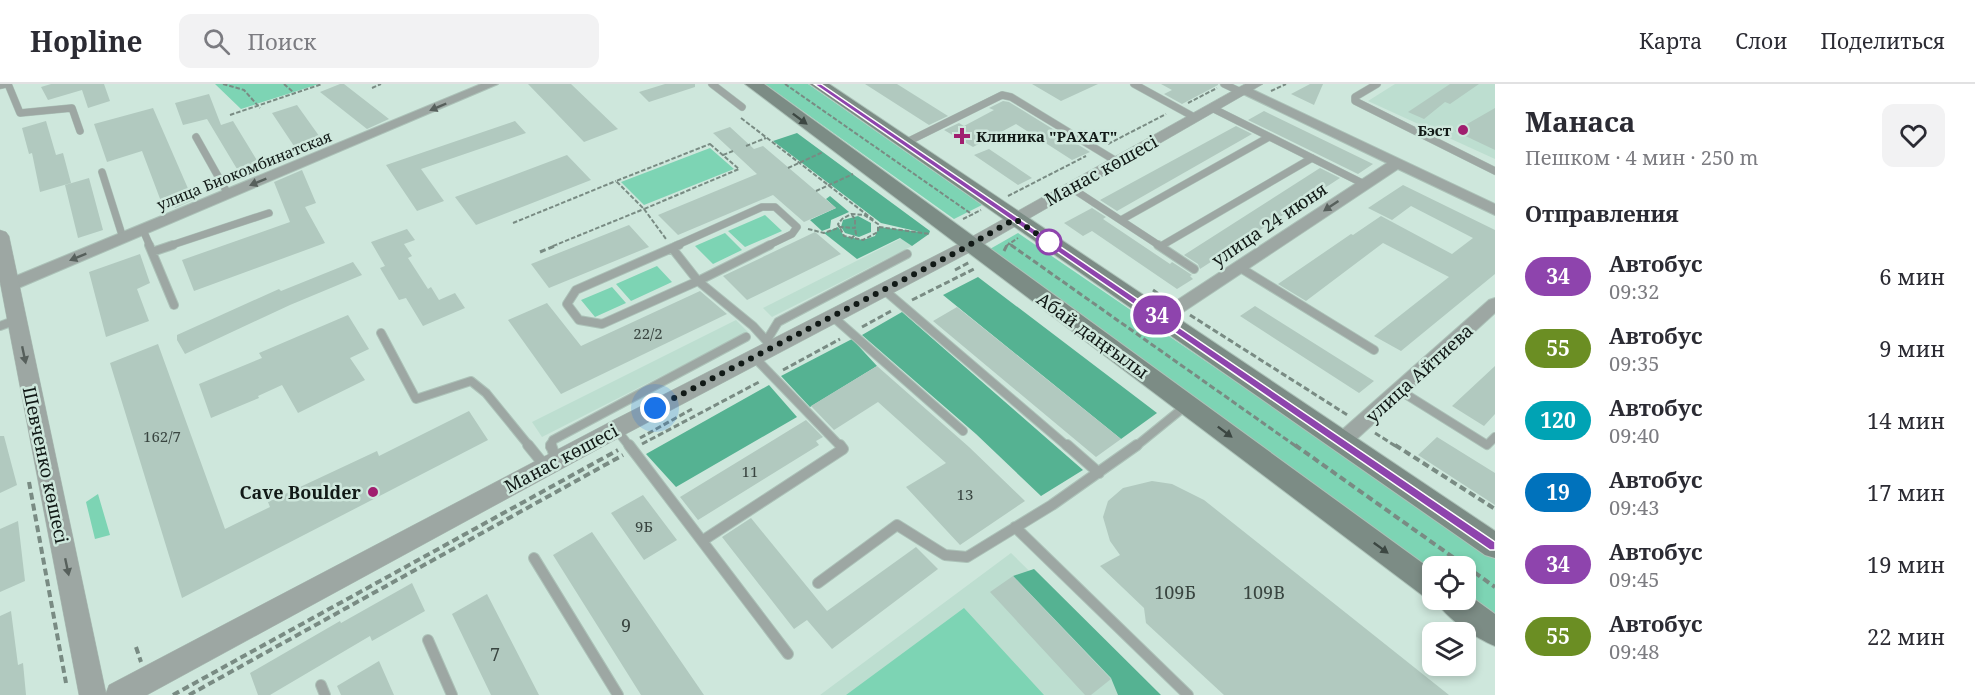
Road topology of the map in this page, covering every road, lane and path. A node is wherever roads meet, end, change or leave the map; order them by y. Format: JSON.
{"nodes":[{"id":1,"x":4,"y":84,"type":"edge"},
{"id":2,"x":284,"y":84,"type":"edge"},
{"id":3,"x":322,"y":84,"type":"edge"},
{"id":4,"x":381,"y":84,"type":"edge"},
{"id":5,"x":492,"y":84,"type":"edge"},
{"id":6,"x":712,"y":84,"type":"edge"},
{"id":7,"x":753,"y":84,"type":"edge"},
{"id":8,"x":785,"y":84,"type":"edge"},
{"id":9,"x":819,"y":84,"type":"edge"},
{"id":10,"x":1134,"y":84,"type":"edge"},
{"id":11,"x":1224,"y":84,"type":"edge"},
{"id":12,"x":1377,"y":84,"type":"edge"},
{"id":13,"x":225,"y":85,"type":"edge"},
{"id":14,"x":372,"y":88,"type":"dead end"},
{"id":15,"x":308,"y":89,"type":"junction"},
{"id":16,"x":1247,"y":89,"type":"edge"},
{"id":17,"x":294,"y":93,"type":"junction"},
{"id":18,"x":311,"y":93,"type":"dead end"},
{"id":19,"x":258,"y":104,"type":"junction"},
{"id":20,"x":742,"y":106,"type":"dead end"},
{"id":21,"x":260,"y":108,"type":"dead end"},
{"id":22,"x":1178,"y":108,"type":"junction"},
{"id":23,"x":1212,"y":108,"type":"junction"},
{"id":24,"x":230,"y":115,"type":"dead end"},
{"id":25,"x":1194,"y":117,"type":"junction"},
{"id":26,"x":741,"y":118,"type":"dead end"},
{"id":27,"x":80,"y":131,"type":"dead end"},
{"id":28,"x":196,"y":137,"type":"dead end"},
{"id":29,"x":1269,"y":137,"type":"junction"},
{"id":30,"x":766,"y":138,"type":"junction"},
{"id":31,"x":905,"y":143,"type":"junction"},
{"id":32,"x":746,"y":146,"type":"dead end"},
{"id":33,"x":1097,"y":150,"type":"junction"},
{"id":34,"x":732,"y":151,"type":"dead end"},
{"id":35,"x":823,"y":152,"type":"dead end"},
{"id":36,"x":722,"y":155,"type":"junction"},
{"id":37,"x":1312,"y":158,"type":"junction"},
{"id":38,"x":1116,"y":161,"type":"junction"},
{"id":39,"x":799,"y":163,"type":"junction"},
{"id":40,"x":1397,"y":163,"type":"junction"},
{"id":41,"x":788,"y":168,"type":"dead end"},
{"id":42,"x":1495,"y":171,"type":"edge"},
{"id":43,"x":102,"y":172,"type":"dead end"},
{"id":44,"x":853,"y":174,"type":"dead end"},
{"id":45,"x":616,"y":181,"type":"junction"},
{"id":46,"x":1364,"y":184,"type":"junction"},
{"id":47,"x":828,"y":185,"type":"junction"},
{"id":48,"x":1070,"y":187,"type":"junction"},
{"id":49,"x":816,"y":191,"type":"dead end"},
{"id":50,"x":228,"y":194,"type":"junction"},
{"id":51,"x":1495,"y":194,"type":"edge"},
{"id":52,"x":1008,"y":196,"type":"dead end"},
{"id":53,"x":1481,"y":204,"type":"junction"},
{"id":54,"x":644,"y":208,"type":"junction"},
{"id":55,"x":983,"y":210,"type":"dead end"},
{"id":56,"x":1495,"y":210,"type":"edge"},
{"id":57,"x":269,"y":213,"type":"dead end"},
{"id":58,"x":851,"y":214,"type":"junction"},
{"id":59,"x":973,"y":215,"type":"junction"},
{"id":60,"x":962,"y":220,"type":"dead end"},
{"id":61,"x":1120,"y":220,"type":"junction"},
{"id":62,"x":875,"y":221,"type":"junction"},
{"id":63,"x":513,"y":223,"type":"dead end"},
{"id":64,"x":797,"y":227,"type":"junction"},
{"id":65,"x":838,"y":227,"type":"junction"},
{"id":66,"x":879,"y":227,"type":"junction"},
{"id":67,"x":855,"y":228,"type":"junction"},
{"id":68,"x":1017,"y":228,"type":"junction"},
{"id":69,"x":143,"y":230,"type":"junction"},
{"id":70,"x":935,"y":235,"type":"dead end"},
{"id":71,"x":0,"y":236,"type":"edge"},
{"id":72,"x":123,"y":238,"type":"junction"},
{"id":73,"x":851,"y":239,"type":"junction"},
{"id":74,"x":1008,"y":243,"type":"junction"},
{"id":75,"x":1161,"y":246,"type":"junction"},
{"id":76,"x":672,"y":248,"type":"junction"},
{"id":77,"x":152,"y":252,"type":"junction"},
{"id":78,"x":540,"y":252,"type":"dead end"},
{"id":79,"x":907,"y":254,"type":"dead end"},
{"id":80,"x":1001,"y":256,"type":"dead end"},
{"id":81,"x":972,"y":259,"type":"junction"},
{"id":82,"x":1239,"y":267,"type":"junction"},
{"id":83,"x":1194,"y":268,"type":"dead end"},
{"id":84,"x":949,"y":273,"type":"dead end"},
{"id":85,"x":698,"y":281,"type":"junction"},
{"id":86,"x":9,"y":285,"type":"junction"},
{"id":87,"x":883,"y":289,"type":"junction"},
{"id":88,"x":1150,"y":289,"type":"dead end"},
{"id":89,"x":1495,"y":304,"type":"edge"},
{"id":90,"x":174,"y":305,"type":"dead end"},
{"id":91,"x":902,"y":305,"type":"junction"},
{"id":92,"x":1170,"y":313,"type":"junction"},
{"id":93,"x":832,"y":316,"type":"junction"},
{"id":94,"x":736,"y":319,"type":"dead end"},
{"id":95,"x":8,"y":323,"type":"edge"},
{"id":96,"x":753,"y":326,"type":"junction"},
{"id":97,"x":381,"y":333,"type":"dead end"},
{"id":98,"x":852,"y":333,"type":"junction"},
{"id":99,"x":760,"y":345,"type":"junction"},
{"id":100,"x":1374,"y":350,"type":"dead end"},
{"id":101,"x":772,"y":375,"type":"junction"},
{"id":102,"x":1399,"y":390,"type":"junction"},
{"id":103,"x":1188,"y":404,"type":"junction"},
{"id":104,"x":697,"y":407,"type":"dead end"},
{"id":105,"x":1362,"y":424,"type":"junction"},
{"id":106,"x":963,"y":431,"type":"dead end"},
{"id":107,"x":625,"y":441,"type":"junction"},
{"id":108,"x":1342,"y":441,"type":"junction"},
{"id":109,"x":1492,"y":444,"type":"edge"},
{"id":110,"x":551,"y":463,"type":"junction"},
{"id":111,"x":1099,"y":473,"type":"junction"},
{"id":112,"x":28,"y":476,"type":"dead end"},
{"id":113,"x":1495,"y":509,"type":"edge"},
{"id":114,"x":1015,"y":527,"type":"junction"},
{"id":115,"x":702,"y":541,"type":"junction"},
{"id":116,"x":1495,"y":546,"type":"edge"},
{"id":117,"x":534,"y":558,"type":"dead end"},
{"id":118,"x":1422,"y":579,"type":"edge"},
{"id":119,"x":818,"y":583,"type":"dead end"},
{"id":120,"x":1495,"y":587,"type":"edge"},
{"id":121,"x":1465,"y":610,"type":"edge"},
{"id":122,"x":1495,"y":632,"type":"edge"},
{"id":123,"x":428,"y":640,"type":"dead end"},
{"id":124,"x":788,"y":654,"type":"dead end"},
{"id":125,"x":66,"y":683,"type":"dead end"},
{"id":126,"x":93,"y":695,"type":"edge"},
{"id":127,"x":119,"y":695,"type":"edge"},
{"id":128,"x":173,"y":695,"type":"edge"},
{"id":129,"x":189,"y":695,"type":"edge"},
{"id":130,"x":453,"y":695,"type":"edge"},
{"id":131,"x":618,"y":695,"type":"edge"},
{"id":132,"x":1188,"y":695,"type":"edge"}],
"edges":[{"from":1,"to":27,"type":"lane"},
{"from":2,"to":17,"type":"path"},
{"from":3,"to":15,"type":"path"},
{"from":4,"to":14,"type":"path"},
{"from":5,"to":50,"type":"street","name":"улица Биокомбинатская","one_way":true},
{"from":6,"to":20,"type":"lane"},
{"from":7,"to":81,"type":"main road","name":"Абай даңғылы","one_way":true},
{"from":8,"to":59,"type":"path"},
{"from":9,"to":31,"type":"main road"},
{"from":10,"to":22,"type":"lane"},
{"from":11,"to":16,"type":"lane"},
{"from":11,"to":22,"type":"path"},
{"from":12,"to":42,"type":"lane"},
{"from":13,"to":19,"type":"path"},
{"from":15,"to":17,"type":"path"},
{"from":15,"to":18,"type":"path"},
{"from":16,"to":23,"type":"street","name":"Манас көшесі"},
{"from":16,"to":40,"type":"street"},
{"from":17,"to":19,"type":"path"},
{"from":19,"to":21,"type":"path"},
{"from":19,"to":24,"type":"path"},
{"from":22,"to":25,"type":"lane"},
{"from":22,"to":33,"type":"path"},
{"from":23,"to":25,"type":"street","name":"Манас көшесі"},
{"from":23,"to":29,"type":"lane"},
{"from":25,"to":38,"type":"street","name":"Манас көшесі"},
{"from":26,"to":30,"type":"path"},
{"from":28,"to":50,"type":"lane"},
{"from":29,"to":37,"type":"lane"},
{"from":29,"to":61,"type":"lane"},
{"from":30,"to":32,"type":"path"},
{"from":30,"to":39,"type":"path"},
{"from":31,"to":33,"type":"lane"},
{"from":31,"to":68,"type":"main road"},
{"from":33,"to":38,"type":"lane"},
{"from":33,"to":52,"type":"path"},
{"from":34,"to":36,"type":"path"},
{"from":35,"to":39,"type":"path"},
{"from":36,"to":45,"type":"path"},
{"from":36,"to":54,"type":"path"},
{"from":37,"to":46,"type":"lane"},
{"from":37,"to":75,"type":"lane"},
{"from":38,"to":48,"type":"street","name":"Манас көшесі"},
{"from":39,"to":41,"type":"path"},
{"from":39,"to":47,"type":"path"},
{"from":40,"to":46,"type":"street","name":"улица 24 июня"},
{"from":40,"to":53,"type":"street"},
{"from":43,"to":72,"type":"lane"},
{"from":44,"to":47,"type":"path"},
{"from":45,"to":54,"type":"path"},
{"from":45,"to":63,"type":"path"},
{"from":46,"to":82,"type":"street","name":"улица 24 июня","one_way":true},
{"from":47,"to":49,"type":"path"},
{"from":47,"to":62,"type":"path"},
{"from":48,"to":61,"type":"lane"},
{"from":48,"to":68,"type":"street","name":"Манас көшесі"},
{"from":50,"to":69,"type":"street","name":"улица Биокомбинатская"},
{"from":51,"to":53,"type":"street"},
{"from":53,"to":56,"type":"street"},
{"from":54,"to":76,"type":"path"},
{"from":54,"to":78,"type":"path"},
{"from":55,"to":59,"type":"path"},
{"from":57,"to":77,"type":"lane"},
{"from":58,"to":62,"type":"path"},
{"from":58,"to":65,"type":"path"},
{"from":58,"to":67,"type":"path"},
{"from":59,"to":60,"type":"path"},
{"from":61,"to":75,"type":"lane"},
{"from":62,"to":66,"type":"path"},
{"from":64,"to":65,"type":"path"},
{"from":64,"to":76,"type":"lane"},
{"from":64,"to":85,"type":"lane"},
{"from":65,"to":67,"type":"path"},
{"from":65,"to":73,"type":"path"},
{"from":66,"to":70,"type":"path"},
{"from":66,"to":73,"type":"path"},
{"from":67,"to":73,"type":"path"},
{"from":68,"to":74,"type":"path"},
{"from":68,"to":81,"type":"street","name":"Манас көшесі"},
{"from":68,"to":92,"type":"main road"},
{"from":69,"to":72,"type":"street","name":"улица Биокомбинатская"},
{"from":69,"to":77,"type":"lane"},
{"from":71,"to":86,"type":"street","name":"Шевченко көшесі"},
{"from":72,"to":86,"type":"street","name":"улица Биокомбинатская","one_way":true},
{"from":74,"to":80,"type":"path"},
{"from":74,"to":120,"type":"path"},
{"from":75,"to":83,"type":"lane"},
{"from":76,"to":85,"type":"lane"},
{"from":76,"to":85,"type":"lane"},
{"from":77,"to":90,"type":"lane"},
{"from":79,"to":99,"type":"lane"},
{"from":81,"to":84,"type":"path"},
{"from":81,"to":87,"type":"street","name":"Манас көшесі"},
{"from":81,"to":91,"type":"path"},
{"from":81,"to":103,"type":"main road","name":"Абай даңғылы"},
{"from":82,"to":92,"type":"street","name":"улица 24 июня"},
{"from":82,"to":100,"type":"lane"},
{"from":85,"to":96,"type":"lane"},
{"from":86,"to":95,"type":"street","name":"Шевченко көшесі"},
{"from":87,"to":91,"type":"lane"},
{"from":87,"to":93,"type":"street","name":"Манас көшесі"},
{"from":88,"to":92,"type":"path"},
{"from":89,"to":102,"type":"street","name":"улица Айтиева"},
{"from":91,"to":98,"type":"path"},
{"from":91,"to":111,"type":"lane"},
{"from":92,"to":105,"type":"path"},
{"from":92,"to":108,"type":"main road"},
{"from":93,"to":98,"type":"lane"},
{"from":93,"to":99,"type":"street","name":"Манас көшесі"},
{"from":94,"to":96,"type":"lane"},
{"from":95,"to":126,"type":"street","name":"Шевченко көшесі","one_way":true},
{"from":96,"to":99,"type":"lane"},
{"from":97,"to":110,"type":"lane"},
{"from":98,"to":101,"type":"path"},
{"from":98,"to":106,"type":"lane"},
{"from":99,"to":101,"type":"lane"},
{"from":99,"to":107,"type":"street","name":"Манас көшесі"},
{"from":99,"to":110,"type":"lane"},
{"from":101,"to":107,"type":"path"},
{"from":101,"to":115,"type":"lane"},
{"from":102,"to":105,"type":"street","name":"улица Айтиева"},
{"from":102,"to":109,"type":"lane"},
{"from":103,"to":111,"type":"lane"},
{"from":103,"to":118,"type":"main road","name":"Абай даңғылы","one_way":true},
{"from":104,"to":107,"type":"path"},
{"from":105,"to":108,"type":"street","name":"улица Айтиева"},
{"from":105,"to":113,"type":"path"},
{"from":107,"to":110,"type":"street","name":"Манас көшесі"},
{"from":107,"to":115,"type":"lane"},
{"from":107,"to":128,"type":"path"},
{"from":107,"to":129,"type":"path"},
{"from":108,"to":116,"type":"main road"},
{"from":110,"to":127,"type":"street","name":"Манас көшесі"},
{"from":111,"to":114,"type":"lane"},
{"from":112,"to":125,"type":"path"},
{"from":114,"to":119,"type":"lane"},
{"from":114,"to":132,"type":"lane"},
{"from":115,"to":124,"type":"lane"},
{"from":117,"to":131,"type":"lane"},
{"from":121,"to":122,"type":"main road"},
{"from":123,"to":130,"type":"lane"}]}
